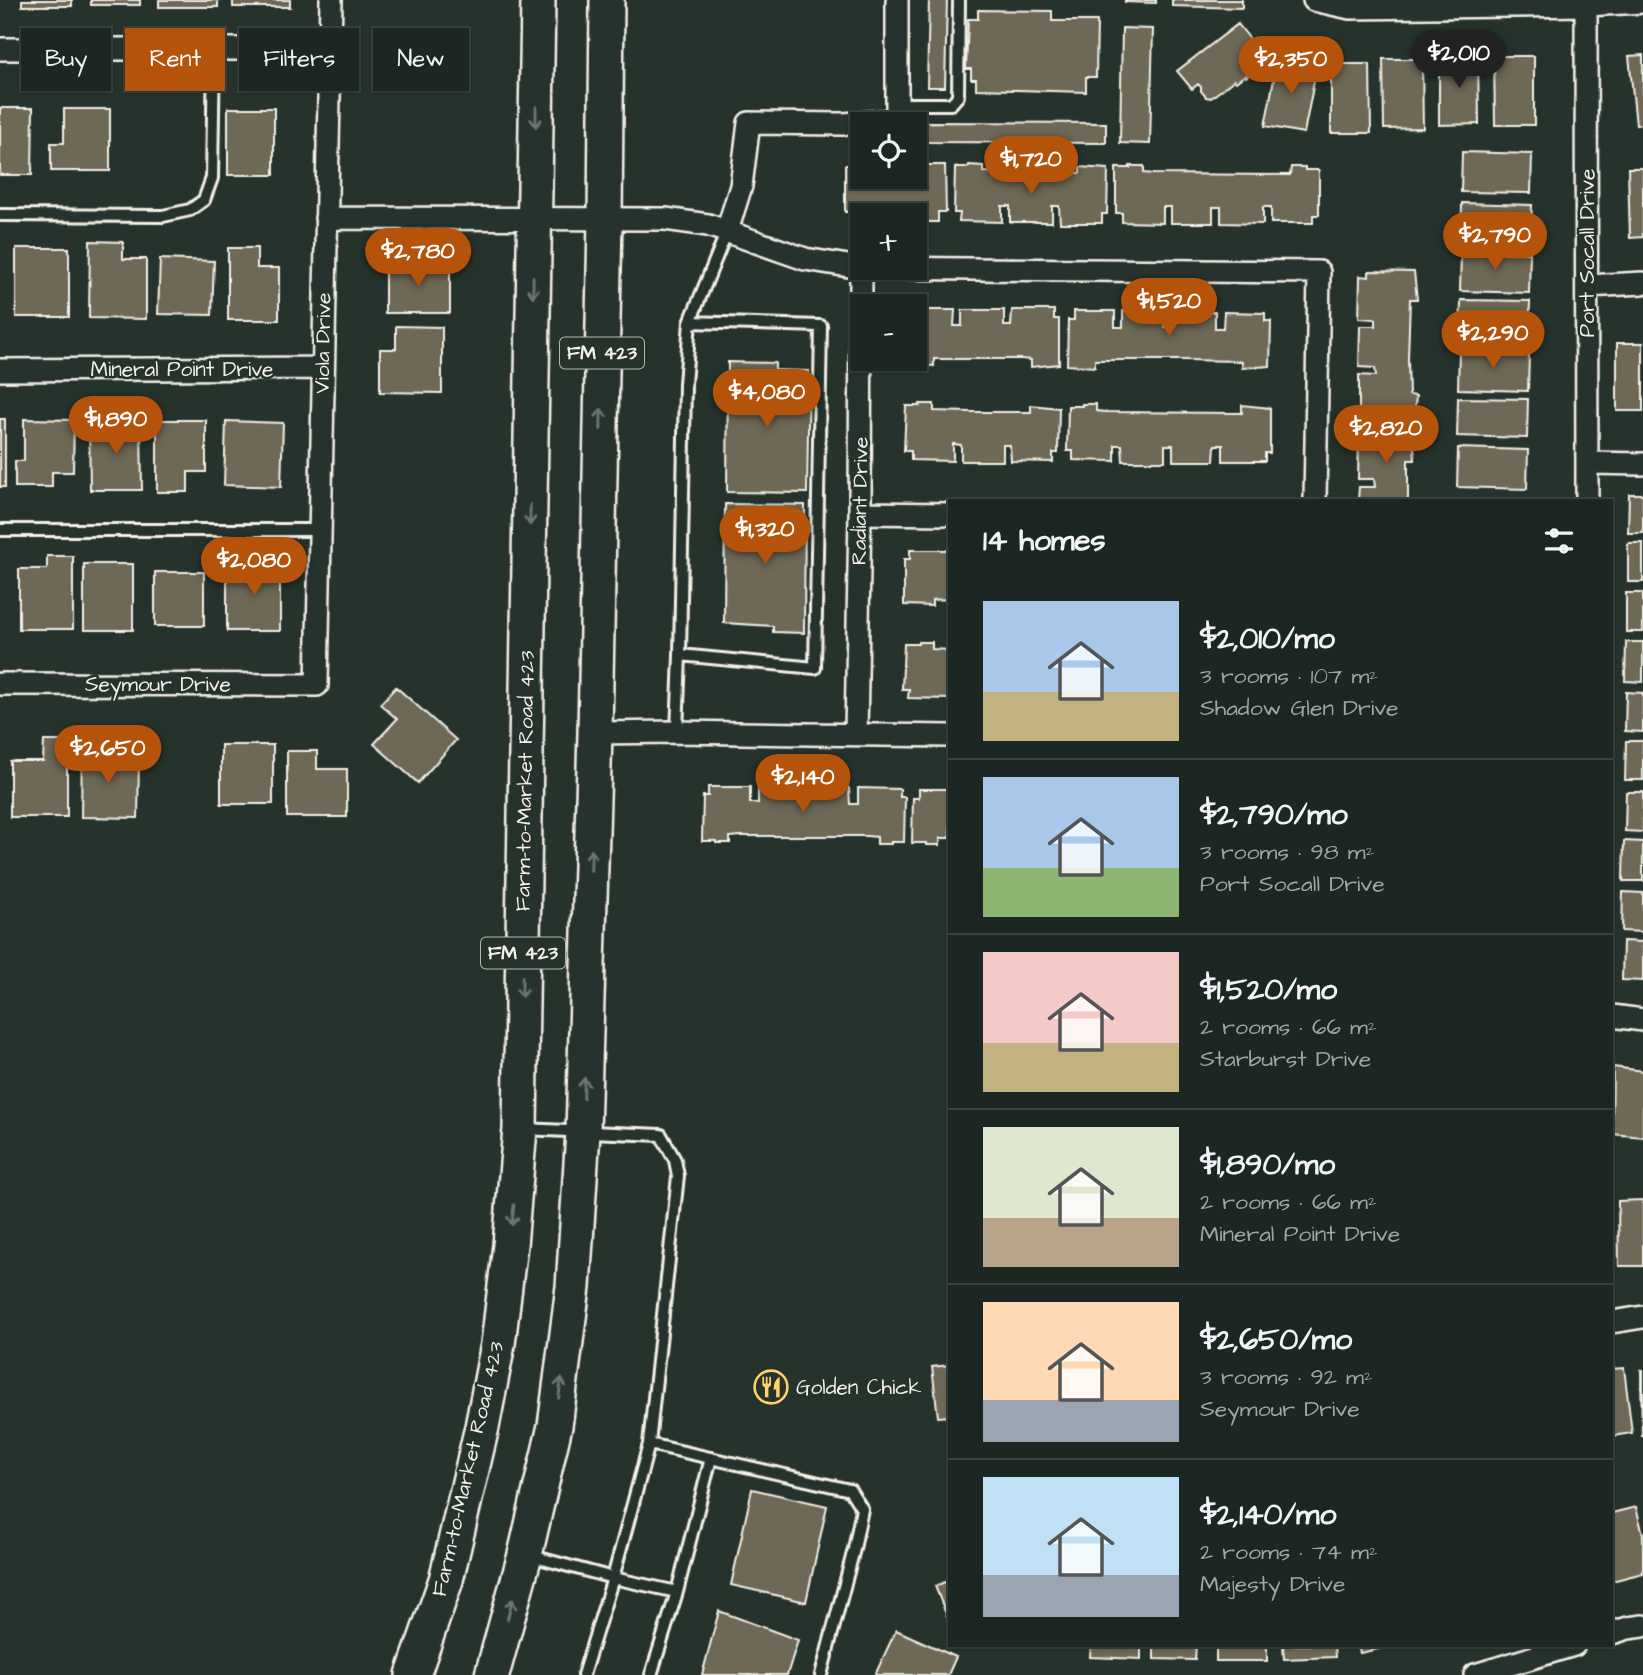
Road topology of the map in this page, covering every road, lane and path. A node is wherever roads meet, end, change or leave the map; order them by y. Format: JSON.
{"nodes":[{"id":1,"x":331,"y":0,"type":"edge"},
{"id":2,"x":538,"y":0,"type":"edge"},
{"id":3,"x":607,"y":0,"type":"edge"},
{"id":4,"x":897,"y":0,"type":"edge"},
{"id":5,"x":959,"y":0,"type":"edge"},
{"id":6,"x":1314,"y":0,"type":"edge"},
{"id":7,"x":1643,"y":2,"type":"edge"},
{"id":8,"x":1586,"y":5,"type":"junction"},
{"id":9,"x":330,"y":28,"type":"edge"},
{"id":10,"x":0,"y":48,"type":"edge"},
{"id":11,"x":125,"y":48,"type":"edge"},
{"id":12,"x":213,"y":91,"type":"edge"},
{"id":13,"x":329,"y":91,"type":"edge"},
{"id":14,"x":897,"y":104,"type":"junction"},
{"id":15,"x":0,"y":215,"type":"edge"},
{"id":16,"x":326,"y":218,"type":"junction"},
{"id":17,"x":535,"y":219,"type":"junction"},
{"id":18,"x":605,"y":219,"type":"junction"},
{"id":19,"x":727,"y":231,"type":"junction"},
{"id":20,"x":850,"y":266,"type":"edge"},
{"id":21,"x":927,"y":269,"type":"edge"},
{"id":22,"x":861,"y":280,"type":"edge"},
{"id":23,"x":1643,"y":283,"type":"edge"},
{"id":24,"x":1587,"y":286,"type":"junction"},
{"id":25,"x":690,"y":322,"type":"junction"},
{"id":26,"x":323,"y":368,"type":"junction"},
{"id":27,"x":0,"y":370,"type":"edge"},
{"id":28,"x":1588,"y":463,"type":"junction"},
{"id":29,"x":1643,"y":464,"type":"edge"},
{"id":30,"x":1315,"y":499,"type":"edge"},
{"id":31,"x":1587,"y":499,"type":"edge"},
{"id":32,"x":860,"y":513,"type":"junction"},
{"id":33,"x":948,"y":514,"type":"edge"},
{"id":34,"x":0,"y":530,"type":"edge"},
{"id":35,"x":320,"y":530,"type":"junction"},
{"id":36,"x":680,"y":655,"type":"junction"},
{"id":37,"x":0,"y":684,"type":"edge"},
{"id":38,"x":317,"y":685,"type":"joint"},
{"id":39,"x":677,"y":732,"type":"junction"},
{"id":40,"x":595,"y":733,"type":"junction"},
{"id":41,"x":856,"y":734,"type":"junction"},
{"id":42,"x":948,"y":736,"type":"edge"},
{"id":43,"x":1613,"y":1016,"type":"edge"},
{"id":44,"x":1643,"y":1020,"type":"edge"},
{"id":45,"x":520,"y":1129,"type":"junction"},
{"id":46,"x":583,"y":1132,"type":"junction"},
{"id":47,"x":1643,"y":1317,"type":"edge"},
{"id":48,"x":1613,"y":1322,"type":"edge"},
{"id":49,"x":649,"y":1444,"type":"junction"},
{"id":50,"x":711,"y":1458,"type":"junction"},
{"id":51,"x":525,"y":1555,"type":"junction"},
{"id":52,"x":613,"y":1578,"type":"junction"},
{"id":53,"x":677,"y":1592,"type":"junction"},
{"id":54,"x":1643,"y":1626,"type":"edge"},
{"id":55,"x":1613,"y":1633,"type":"edge"},
{"id":56,"x":1567,"y":1647,"type":"edge"},
{"id":57,"x":413,"y":1675,"type":"edge"},
{"id":58,"x":492,"y":1675,"type":"edge"},
{"id":59,"x":583,"y":1675,"type":"edge"},
{"id":60,"x":651,"y":1675,"type":"edge"},
{"id":61,"x":821,"y":1675,"type":"edge"},
{"id":62,"x":1475,"y":1675,"type":"edge"}],
"edges":[{"from":1,"to":9,"type":"street","name":"Viola Drive"},
{"from":2,"to":17,"type":"main road","name":"Farm-to-Market Road 423","number":"FM 423","one_way":true},
{"from":3,"to":18,"type":"main road","number":"FM 423"},
{"from":4,"to":14,"type":"street"},
{"from":5,"to":14,"type":"lane"},
{"from":6,"to":8,"type":"street"},
{"from":7,"to":8,"type":"street"},
{"from":8,"to":24,"type":"street","name":"Port Socall Drive"},
{"from":10,"to":11,"type":"street"},
{"from":12,"to":15,"type":"lane"},
{"from":13,"to":16,"type":"street","name":"Viola Drive"},
{"from":14,"to":19,"type":"street"},
{"from":16,"to":17,"type":"street"},
{"from":16,"to":26,"type":"street","name":"Viola Drive"},
{"from":17,"to":18,"type":"street"},
{"from":17,"to":45,"type":"main road","name":"Farm-to-Market Road 423","number":"FM 423","one_way":true},
{"from":18,"to":19,"type":"street"},
{"from":40,"to":18,"type":"main road","number":"FM 423","one_way":true},
{"from":19,"to":20,"type":"street"},
{"from":19,"to":25,"type":"lane"},
{"from":21,"to":30,"type":"street"},
{"from":22,"to":32,"type":"street","name":"Radiant Drive"},
{"from":23,"to":24,"type":"street"},
{"from":24,"to":28,"type":"street","name":"Port Socall Drive"},
{"from":25,"to":36,"type":"lane"},
{"from":25,"to":36,"type":"lane"},
{"from":26,"to":27,"type":"street","name":"Mineral Point Drive"},
{"from":26,"to":35,"type":"street","name":"Viola Drive"},
{"from":28,"to":29,"type":"street"},
{"from":28,"to":31,"type":"street","name":"Port Socall Drive"},
{"from":32,"to":33,"type":"street"},
{"from":32,"to":41,"type":"street","name":"Radiant Drive"},
{"from":34,"to":35,"type":"lane"},
{"from":35,"to":38,"type":"street","name":"Viola Drive"},
{"from":36,"to":39,"type":"lane"},
{"from":37,"to":38,"type":"street","name":"Seymour Drive"},
{"from":39,"to":40,"type":"street"},
{"from":39,"to":41,"type":"street"},
{"from":46,"to":40,"type":"main road","number":"FM 423","one_way":true},
{"from":41,"to":42,"type":"street"},
{"from":43,"to":44,"type":"street"},
{"from":45,"to":46,"type":"lane"},
{"from":45,"to":57,"type":"main road","name":"Farm-to-Market Road 423","number":"FM 423","one_way":true},
{"from":46,"to":49,"type":"lane"},
{"from":51,"to":46,"type":"main road","number":"FM 423","one_way":true},
{"from":47,"to":48,"type":"street"},
{"from":49,"to":50,"type":"lane"},
{"from":49,"to":52,"type":"lane"},
{"from":50,"to":53,"type":"lane"},
{"from":50,"to":61,"type":"lane"},
{"from":51,"to":52,"type":"lane"},
{"from":58,"to":51,"type":"main road","number":"FM 423","one_way":true},
{"from":52,"to":53,"type":"lane"},
{"from":52,"to":59,"type":"lane"},
{"from":53,"to":60,"type":"lane"},
{"from":54,"to":55,"type":"street"},
{"from":56,"to":62,"type":"street"}]}
